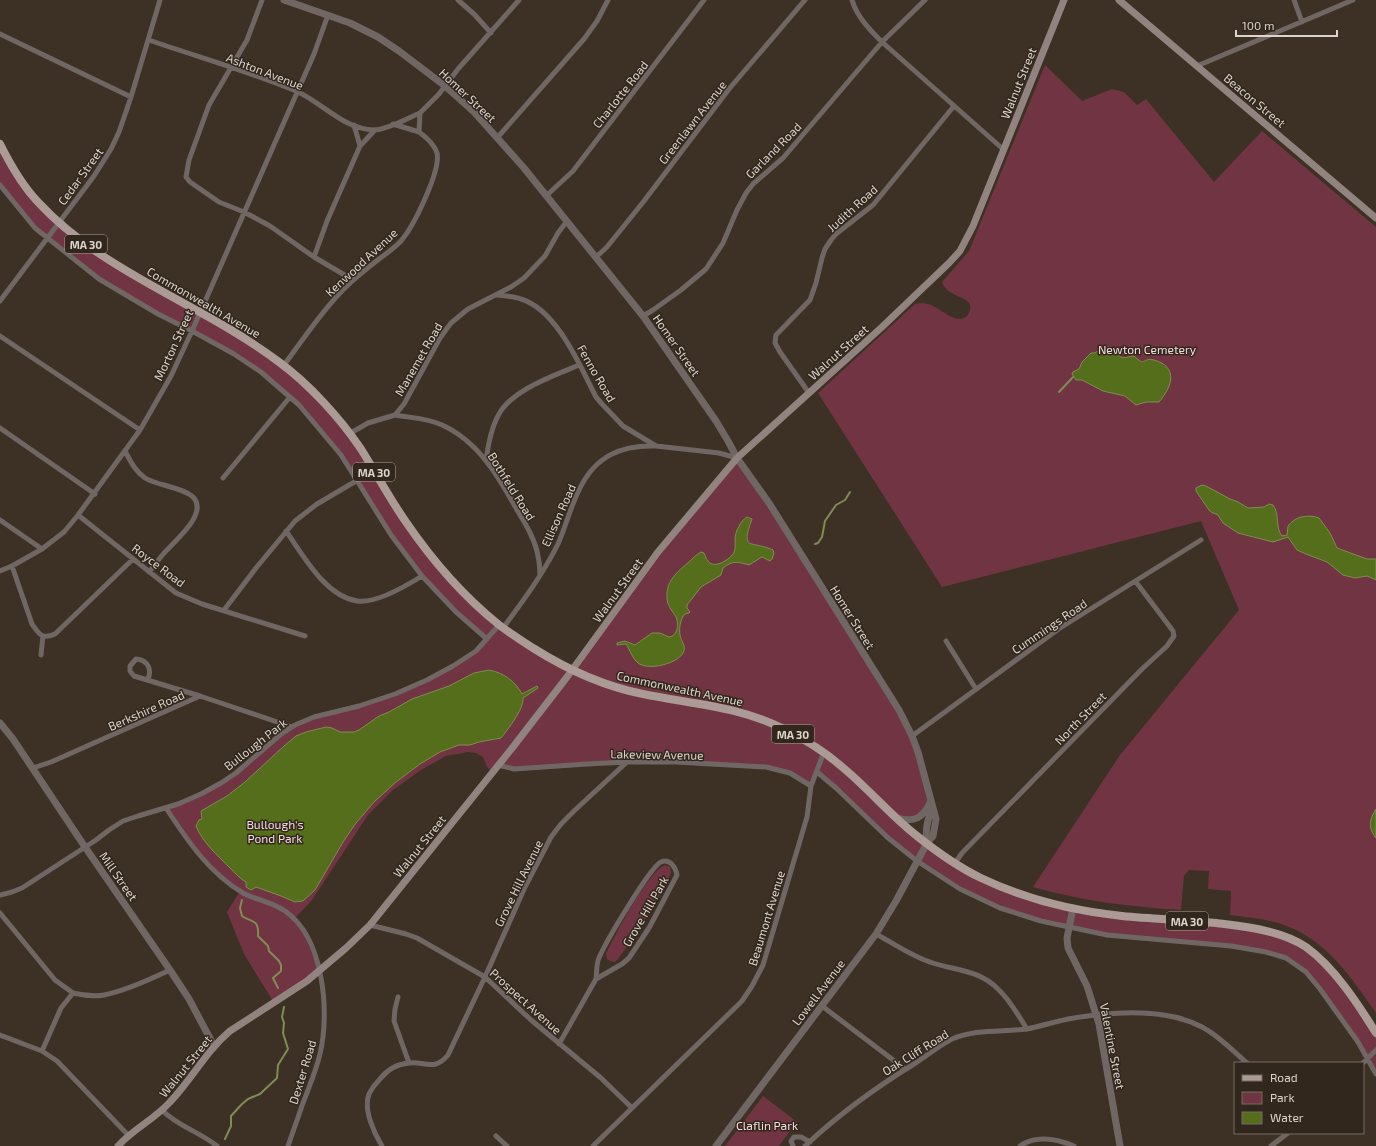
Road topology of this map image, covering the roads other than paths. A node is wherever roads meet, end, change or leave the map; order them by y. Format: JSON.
{"nodes":[{"id":1,"x":160,"y":0,"type":"edge"},
{"id":2,"x":262,"y":0,"type":"edge"},
{"id":3,"x":284,"y":0,"type":"edge"},
{"id":4,"x":458,"y":0,"type":"edge"},
{"id":5,"x":519,"y":0,"type":"edge"},
{"id":6,"x":608,"y":0,"type":"edge"},
{"id":7,"x":704,"y":0,"type":"edge"},
{"id":8,"x":805,"y":0,"type":"edge"},
{"id":9,"x":852,"y":0,"type":"edge"},
{"id":10,"x":925,"y":0,"type":"edge"},
{"id":11,"x":1064,"y":0,"type":"edge"},
{"id":12,"x":1119,"y":0,"type":"edge"},
{"id":13,"x":1294,"y":0,"type":"edge"},
{"id":14,"x":1353,"y":0,"type":"edge"},
{"id":15,"x":328,"y":15,"type":"junction"},
{"id":16,"x":1302,"y":22,"type":"junction"},
{"id":17,"x":491,"y":33,"type":"junction"},
{"id":18,"x":0,"y":34,"type":"edge"},
{"id":19,"x":149,"y":40,"type":"junction"},
{"id":20,"x":882,"y":42,"type":"junction"},
{"id":21,"x":1197,"y":66,"type":"junction"},
{"id":22,"x":230,"y":68,"type":"junction"},
{"id":23,"x":445,"y":86,"type":"junction"},
{"id":24,"x":297,"y":92,"type":"junction"},
{"id":25,"x":131,"y":97,"type":"junction"},
{"id":26,"x":954,"y":106,"type":"junction"},
{"id":27,"x":420,"y":113,"type":"junction"},
{"id":28,"x":393,"y":124,"type":"junction"},
{"id":29,"x":354,"y":125,"type":"junction"},
{"id":30,"x":375,"y":130,"type":"junction"},
{"id":31,"x":420,"y":132,"type":"junction"},
{"id":32,"x":497,"y":138,"type":"junction"},
{"id":33,"x":0,"y":144,"type":"edge"},
{"id":34,"x":360,"y":146,"type":"junction"},
{"id":35,"x":1004,"y":150,"type":"junction"},
{"id":36,"x":0,"y":184,"type":"edge"},
{"id":37,"x":546,"y":196,"type":"junction"},
{"id":38,"x":244,"y":212,"type":"junction"},
{"id":39,"x":1376,"y":218,"type":"edge"},
{"id":40,"x":567,"y":221,"type":"junction"},
{"id":41,"x":59,"y":222,"type":"junction"},
{"id":42,"x":48,"y":238,"type":"junction"},
{"id":43,"x":314,"y":257,"type":"junction"},
{"id":44,"x":596,"y":257,"type":"junction"},
{"id":45,"x":353,"y":280,"type":"junction"},
{"id":46,"x":496,"y":295,"type":"junction"},
{"id":47,"x":0,"y":301,"type":"edge"},
{"id":48,"x":200,"y":312,"type":"junction"},
{"id":49,"x":643,"y":316,"type":"junction"},
{"id":50,"x":192,"y":331,"type":"junction"},
{"id":51,"x":0,"y":336,"type":"edge"},
{"id":52,"x":284,"y":365,"type":"junction"},
{"id":53,"x":579,"y":365,"type":"junction"},
{"id":54,"x":809,"y":392,"type":"junction"},
{"id":55,"x":290,"y":397,"type":"junction"},
{"id":56,"x":395,"y":415,"type":"junction"},
{"id":57,"x":0,"y":428,"type":"edge"},
{"id":58,"x":140,"y":430,"type":"junction"},
{"id":59,"x":349,"y":434,"type":"junction"},
{"id":60,"x":656,"y":446,"type":"junction"},
{"id":61,"x":126,"y":451,"type":"junction"},
{"id":62,"x":737,"y":458,"type":"junction"},
{"id":63,"x":486,"y":461,"type":"junction"},
{"id":64,"x":373,"y":470,"type":"junction"},
{"id":65,"x":223,"y":478,"type":"dead end"},
{"id":66,"x":358,"y":480,"type":"junction"},
{"id":67,"x":95,"y":494,"type":"junction"},
{"id":68,"x":78,"y":515,"type":"junction"},
{"id":69,"x":0,"y":520,"type":"edge"},
{"id":70,"x":286,"y":531,"type":"junction"},
{"id":71,"x":1202,"y":540,"type":"dead end"},
{"id":72,"x":42,"y":549,"type":"junction"},
{"id":73,"x":133,"y":559,"type":"junction"},
{"id":74,"x":12,"y":566,"type":"junction"},
{"id":75,"x":0,"y":570,"type":"edge"},
{"id":76,"x":149,"y":572,"type":"junction"},
{"id":77,"x":422,"y":576,"type":"junction"},
{"id":78,"x":540,"y":576,"type":"junction"},
{"id":79,"x":1136,"y":582,"type":"junction"},
{"id":80,"x":224,"y":610,"type":"junction"},
{"id":81,"x":501,"y":626,"type":"junction"},
{"id":82,"x":42,"y":636,"type":"junction"},
{"id":83,"x":305,"y":636,"type":"dead end"},
{"id":84,"x":487,"y":639,"type":"junction"},
{"id":85,"x":946,"y":641,"type":"dead end"},
{"id":86,"x":40,"y":655,"type":"dead end"},
{"id":87,"x":572,"y":671,"type":"junction"},
{"id":88,"x":148,"y":679,"type":"junction"},
{"id":89,"x":976,"y":689,"type":"junction"},
{"id":90,"x":200,"y":696,"type":"junction"},
{"id":91,"x":0,"y":722,"type":"edge"},
{"id":92,"x":292,"y":727,"type":"junction"},
{"id":93,"x":912,"y":736,"type":"junction"},
{"id":94,"x":824,"y":752,"type":"junction"},
{"id":95,"x":627,"y":762,"type":"junction"},
{"id":96,"x":498,"y":765,"type":"junction"},
{"id":97,"x":33,"y":768,"type":"junction"},
{"id":98,"x":817,"y":772,"type":"junction"},
{"id":99,"x":811,"y":786,"type":"junction"},
{"id":100,"x":932,"y":805,"type":"junction"},
{"id":101,"x":166,"y":808,"type":"junction"},
{"id":102,"x":896,"y":818,"type":"junction"},
{"id":103,"x":926,"y":843,"type":"junction"},
{"id":104,"x":85,"y":847,"type":"junction"},
{"id":105,"x":917,"y":861,"type":"junction"},
{"id":106,"x":955,"y":863,"type":"junction"},
{"id":107,"x":0,"y":895,"type":"edge"},
{"id":108,"x":1073,"y":908,"type":"junction"},
{"id":109,"x":0,"y":913,"type":"edge"},
{"id":110,"x":370,"y":924,"type":"junction"},
{"id":111,"x":1070,"y":927,"type":"junction"},
{"id":112,"x":876,"y":934,"type":"junction"},
{"id":113,"x":170,"y":970,"type":"junction"},
{"id":114,"x":320,"y":972,"type":"junction"},
{"id":115,"x":485,"y":977,"type":"junction"},
{"id":116,"x":596,"y":979,"type":"junction"},
{"id":117,"x":73,"y":993,"type":"junction"},
{"id":118,"x":398,"y":997,"type":"dead end"},
{"id":119,"x":822,"y":1006,"type":"junction"},
{"id":120,"x":1097,"y":1015,"type":"junction"},
{"id":121,"x":1027,"y":1028,"type":"junction"},
{"id":122,"x":1376,"y":1033,"type":"edge"},
{"id":123,"x":0,"y":1035,"type":"edge"},
{"id":124,"x":559,"y":1044,"type":"junction"},
{"id":125,"x":214,"y":1046,"type":"junction"},
{"id":126,"x":1376,"y":1050,"type":"edge"},
{"id":127,"x":42,"y":1051,"type":"junction"},
{"id":128,"x":1367,"y":1058,"type":"junction"},
{"id":129,"x":409,"y":1062,"type":"junction"},
{"id":130,"x":1246,"y":1062,"type":"edge"},
{"id":131,"x":1364,"y":1062,"type":"edge"},
{"id":132,"x":905,"y":1069,"type":"junction"},
{"id":133,"x":1376,"y":1074,"type":"edge"},
{"id":134,"x":632,"y":1108,"type":"junction"},
{"id":135,"x":162,"y":1110,"type":"junction"},
{"id":136,"x":1287,"y":1134,"type":"edge"},
{"id":137,"x":129,"y":1136,"type":"junction"},
{"id":138,"x":496,"y":1136,"type":"dead end"},
{"id":139,"x":810,"y":1142,"type":"junction"},
{"id":140,"x":118,"y":1146,"type":"edge"},
{"id":141,"x":217,"y":1146,"type":"edge"},
{"id":142,"x":288,"y":1146,"type":"edge"},
{"id":143,"x":382,"y":1146,"type":"edge"},
{"id":144,"x":507,"y":1146,"type":"edge"},
{"id":145,"x":593,"y":1146,"type":"edge"},
{"id":146,"x":716,"y":1146,"type":"edge"},
{"id":147,"x":793,"y":1146,"type":"edge"},
{"id":148,"x":805,"y":1146,"type":"edge"},
{"id":149,"x":1020,"y":1146,"type":"edge"},
{"id":150,"x":1074,"y":1146,"type":"edge"},
{"id":151,"x":1120,"y":1146,"type":"edge"},
{"id":152,"x":1271,"y":1146,"type":"edge"}],
"edges":[{"from":1,"to":19,"type":"street","name":"Cedar Street"},
{"from":2,"to":22,"type":"street"},
{"from":3,"to":15,"type":"street","name":"Homer Street"},
{"from":4,"to":17,"type":"street"},
{"from":5,"to":17,"type":"street"},
{"from":6,"to":32,"type":"street"},
{"from":7,"to":37,"type":"street","name":"Charlotte Road"},
{"from":8,"to":44,"type":"street","name":"Greenlawn Avenue"},
{"from":9,"to":20,"type":"street"},
{"from":10,"to":20,"type":"street","name":"Garland Road"},
{"from":11,"to":35,"type":"main road","name":"Walnut Street"},
{"from":12,"to":21,"type":"main road","name":"Beacon Street"},
{"from":13,"to":16,"type":"street"},
{"from":14,"to":16,"type":"street"},
{"from":15,"to":23,"type":"street","name":"Homer Street"},
{"from":15,"to":24,"type":"street","name":"Morton Street"},
{"from":16,"to":21,"type":"street"},
{"from":17,"to":23,"type":"street"},
{"from":18,"to":25,"type":"street"},
{"from":19,"to":22,"type":"street","name":"Ashton Avenue"},
{"from":19,"to":25,"type":"street","name":"Cedar Street"},
{"from":20,"to":26,"type":"street"},
{"from":20,"to":49,"type":"street","name":"Garland Road"},
{"from":21,"to":39,"type":"main road","name":"Beacon Street"},
{"from":22,"to":24,"type":"street","name":"Ashton Avenue"},
{"from":22,"to":38,"type":"street"},
{"from":23,"to":27,"type":"street"},
{"from":23,"to":32,"type":"street","name":"Homer Street"},
{"from":24,"to":29,"type":"street","name":"Ashton Avenue"},
{"from":24,"to":38,"type":"street","name":"Morton Street"},
{"from":25,"to":41,"type":"street","name":"Cedar Street"},
{"from":26,"to":35,"type":"street"},
{"from":26,"to":54,"type":"street","name":"Judith Road"},
{"from":27,"to":28,"type":"street"},
{"from":27,"to":31,"type":"street"},
{"from":28,"to":30,"type":"street"},
{"from":28,"to":31,"type":"street"},
{"from":29,"to":30,"type":"street","name":"Ashton Avenue"},
{"from":29,"to":34,"type":"street"},
{"from":30,"to":34,"type":"street"},
{"from":31,"to":45,"type":"street","name":"Kenwood Avenue"},
{"from":32,"to":37,"type":"street","name":"Homer Street"},
{"from":33,"to":41,"type":"main road","name":"Commonwealth Avenue","number":"MA 30"},
{"from":34,"to":43,"type":"street"},
{"from":35,"to":54,"type":"main road","name":"Walnut Street"},
{"from":36,"to":42,"type":"street"},
{"from":37,"to":40,"type":"street","name":"Homer Street"},
{"from":38,"to":43,"type":"street"},
{"from":38,"to":48,"type":"street","name":"Morton Street"},
{"from":40,"to":44,"type":"street","name":"Homer Street"},
{"from":40,"to":46,"type":"street","name":"Manemet Road"},
{"from":41,"to":42,"type":"street","name":"Cedar Street"},
{"from":41,"to":48,"type":"main road","name":"Commonwealth Avenue","number":"MA 30"},
{"from":42,"to":47,"type":"street","name":"Cedar Street"},
{"from":42,"to":50,"type":"street"},
{"from":43,"to":45,"type":"street"},
{"from":44,"to":49,"type":"street","name":"Homer Street"},
{"from":45,"to":52,"type":"street","name":"Kenwood Avenue"},
{"from":46,"to":53,"type":"street","name":"Fenno Road"},
{"from":46,"to":56,"type":"street","name":"Manemet Road"},
{"from":48,"to":50,"type":"street","name":"Morton Street"},
{"from":48,"to":52,"type":"main road","name":"Commonwealth Avenue","number":"MA 30"},
{"from":49,"to":62,"type":"street","name":"Homer Street"},
{"from":50,"to":55,"type":"street"},
{"from":50,"to":58,"type":"street","name":"Morton Street"},
{"from":51,"to":58,"type":"street"},
{"from":52,"to":59,"type":"main road","name":"Commonwealth Avenue","number":"MA 30"},
{"from":53,"to":60,"type":"street","name":"Fenno Road"},
{"from":53,"to":63,"type":"street"},
{"from":54,"to":62,"type":"main road","name":"Walnut Street"},
{"from":55,"to":65,"type":"street"},
{"from":55,"to":66,"type":"street"},
{"from":56,"to":59,"type":"street"},
{"from":56,"to":63,"type":"street","name":"Bothfeld Road"},
{"from":57,"to":67,"type":"street"},
{"from":58,"to":61,"type":"street","name":"Morton Street"},
{"from":59,"to":64,"type":"main road","name":"Commonwealth Avenue","number":"MA 30"},
{"from":60,"to":62,"type":"street","name":"Fenno Road"},
{"from":60,"to":78,"type":"street","name":"Ellison Road"},
{"from":61,"to":67,"type":"street","name":"Morton Street"},
{"from":61,"to":76,"type":"street"},
{"from":62,"to":87,"type":"main road","name":"Walnut Street"},
{"from":62,"to":93,"type":"street","name":"Homer Street"},
{"from":63,"to":78,"type":"street","name":"Bothfeld Road"},
{"from":64,"to":66,"type":"street"},
{"from":64,"to":81,"type":"main road","name":"Commonwealth Avenue","number":"MA 30"},
{"from":66,"to":70,"type":"street"},
{"from":66,"to":77,"type":"street"},
{"from":67,"to":68,"type":"street","name":"Morton Street"},
{"from":68,"to":72,"type":"street","name":"Morton Street"},
{"from":68,"to":73,"type":"street","name":"Royce Road"},
{"from":69,"to":72,"type":"street"},
{"from":70,"to":77,"type":"street"},
{"from":70,"to":80,"type":"street"},
{"from":71,"to":79,"type":"street","name":"Cummings Road"},
{"from":72,"to":74,"type":"street","name":"Morton Street"},
{"from":73,"to":76,"type":"street","name":"Royce Road"},
{"from":73,"to":82,"type":"street"},
{"from":74,"to":75,"type":"street","name":"Morton Street"},
{"from":74,"to":82,"type":"street"},
{"from":76,"to":80,"type":"street","name":"Royce Road"},
{"from":77,"to":84,"type":"street"},
{"from":78,"to":81,"type":"street","name":"Ellison Road"},
{"from":79,"to":89,"type":"street","name":"Cummings Road"},
{"from":79,"to":106,"type":"street","name":"North Street"},
{"from":80,"to":83,"type":"street","name":"Royce Road"},
{"from":81,"to":84,"type":"street","name":"Bullough Park"},
{"from":81,"to":87,"type":"main road","name":"Commonwealth Avenue","number":"MA 30"},
{"from":82,"to":86,"type":"street"},
{"from":84,"to":92,"type":"street","name":"Bullough Park"},
{"from":85,"to":89,"type":"street"},
{"from":87,"to":94,"type":"main road","name":"Commonwealth Avenue","number":"MA 30"},
{"from":87,"to":96,"type":"main road","name":"Walnut Street"},
{"from":88,"to":88,"type":"street"},
{"from":88,"to":90,"type":"street"},
{"from":89,"to":93,"type":"street","name":"Cummings Road"},
{"from":90,"to":92,"type":"street","name":"Berkshire Road"},
{"from":90,"to":97,"type":"street","name":"Berkshire Road"},
{"from":91,"to":97,"type":"street","name":"Mill Street"},
{"from":92,"to":101,"type":"street","name":"Bullough Park"},
{"from":93,"to":100,"type":"street","name":"Homer Street"},
{"from":94,"to":98,"type":"street","name":"Beaumont Avenue"},
{"from":94,"to":102,"type":"main road","name":"Commonwealth Avenue","number":"MA 30"},
{"from":95,"to":96,"type":"street","name":"Lakeview Avenue"},
{"from":95,"to":99,"type":"street","name":"Lakeview Avenue"},
{"from":95,"to":115,"type":"street","name":"Grove Hill Avenue"},
{"from":96,"to":110,"type":"main road","name":"Walnut Street"},
{"from":97,"to":104,"type":"street","name":"Mill Street"},
{"from":98,"to":99,"type":"street","name":"Beaumont Avenue"},
{"from":98,"to":105,"type":"street"},
{"from":99,"to":134,"type":"street","name":"Beaumont Avenue"},
{"from":100,"to":102,"type":"street"},
{"from":100,"to":103,"type":"street","name":"Homer Street"},
{"from":101,"to":104,"type":"street","name":"Bullough Park"},
{"from":101,"to":114,"type":"street","name":"Dexter Road"},
{"from":102,"to":103,"type":"main road","name":"Commonwealth Avenue","number":"MA 30"},
{"from":103,"to":105,"type":"street","name":"Lowell Avenue"},
{"from":103,"to":106,"type":"main road","name":"Commonwealth Avenue","number":"MA 30"},
{"from":104,"to":107,"type":"street","name":"Bullough Park"},
{"from":104,"to":113,"type":"street","name":"Mill Street"},
{"from":105,"to":111,"type":"street"},
{"from":105,"to":112,"type":"street","name":"Lowell Avenue"},
{"from":106,"to":108,"type":"main road","name":"Commonwealth Avenue","number":"MA 30"},
{"from":108,"to":111,"type":"street","name":"Valentine Street"},
{"from":108,"to":122,"type":"main road","name":"Commonwealth Avenue","number":"MA 30"},
{"from":109,"to":117,"type":"street"},
{"from":110,"to":114,"type":"main road","name":"Walnut Street"},
{"from":110,"to":115,"type":"street","name":"Prospect Avenue"},
{"from":111,"to":120,"type":"street","name":"Valentine Street"},
{"from":111,"to":128,"type":"street"},
{"from":112,"to":119,"type":"street","name":"Lowell Avenue"},
{"from":112,"to":121,"type":"street"},
{"from":113,"to":117,"type":"street"},
{"from":113,"to":125,"type":"street","name":"Mill Street"},
{"from":114,"to":125,"type":"main road","name":"Walnut Street"},
{"from":114,"to":142,"type":"street","name":"Dexter Road"},
{"from":115,"to":124,"type":"street","name":"Prospect Avenue"},
{"from":115,"to":129,"type":"street","name":"Grove Hill Avenue"},
{"from":116,"to":116,"type":"street","name":"Grove Hill Park"},
{"from":116,"to":124,"type":"street","name":"Grove Hill Park"},
{"from":117,"to":127,"type":"street"},
{"from":118,"to":129,"type":"street"},
{"from":119,"to":132,"type":"street"},
{"from":119,"to":146,"type":"street","name":"Lowell Avenue"},
{"from":120,"to":121,"type":"street","name":"Oak Cliff Road"},
{"from":120,"to":130,"type":"street","name":"Oak Cliff Road"},
{"from":120,"to":151,"type":"street","name":"Valentine Street"},
{"from":121,"to":132,"type":"street","name":"Oak Cliff Road"},
{"from":123,"to":127,"type":"street"},
{"from":124,"to":134,"type":"street","name":"Prospect Avenue"},
{"from":125,"to":135,"type":"main road","name":"Walnut Street"},
{"from":126,"to":128,"type":"street"},
{"from":127,"to":137,"type":"street"},
{"from":128,"to":131,"type":"street"},
{"from":128,"to":133,"type":"street"},
{"from":129,"to":143,"type":"street"},
{"from":132,"to":139,"type":"street","name":"Oak Cliff Road"},
{"from":134,"to":145,"type":"street","name":"Beaumont Avenue"},
{"from":135,"to":137,"type":"main road","name":"Walnut Street"},
{"from":135,"to":141,"type":"street"},
{"from":136,"to":152,"type":"street"},
{"from":137,"to":140,"type":"main road","name":"Walnut Street"},
{"from":138,"to":144,"type":"street"},
{"from":139,"to":147,"type":"street"},
{"from":139,"to":148,"type":"street","name":"Oak Cliff Road"},
{"from":149,"to":150,"type":"street"}]}
